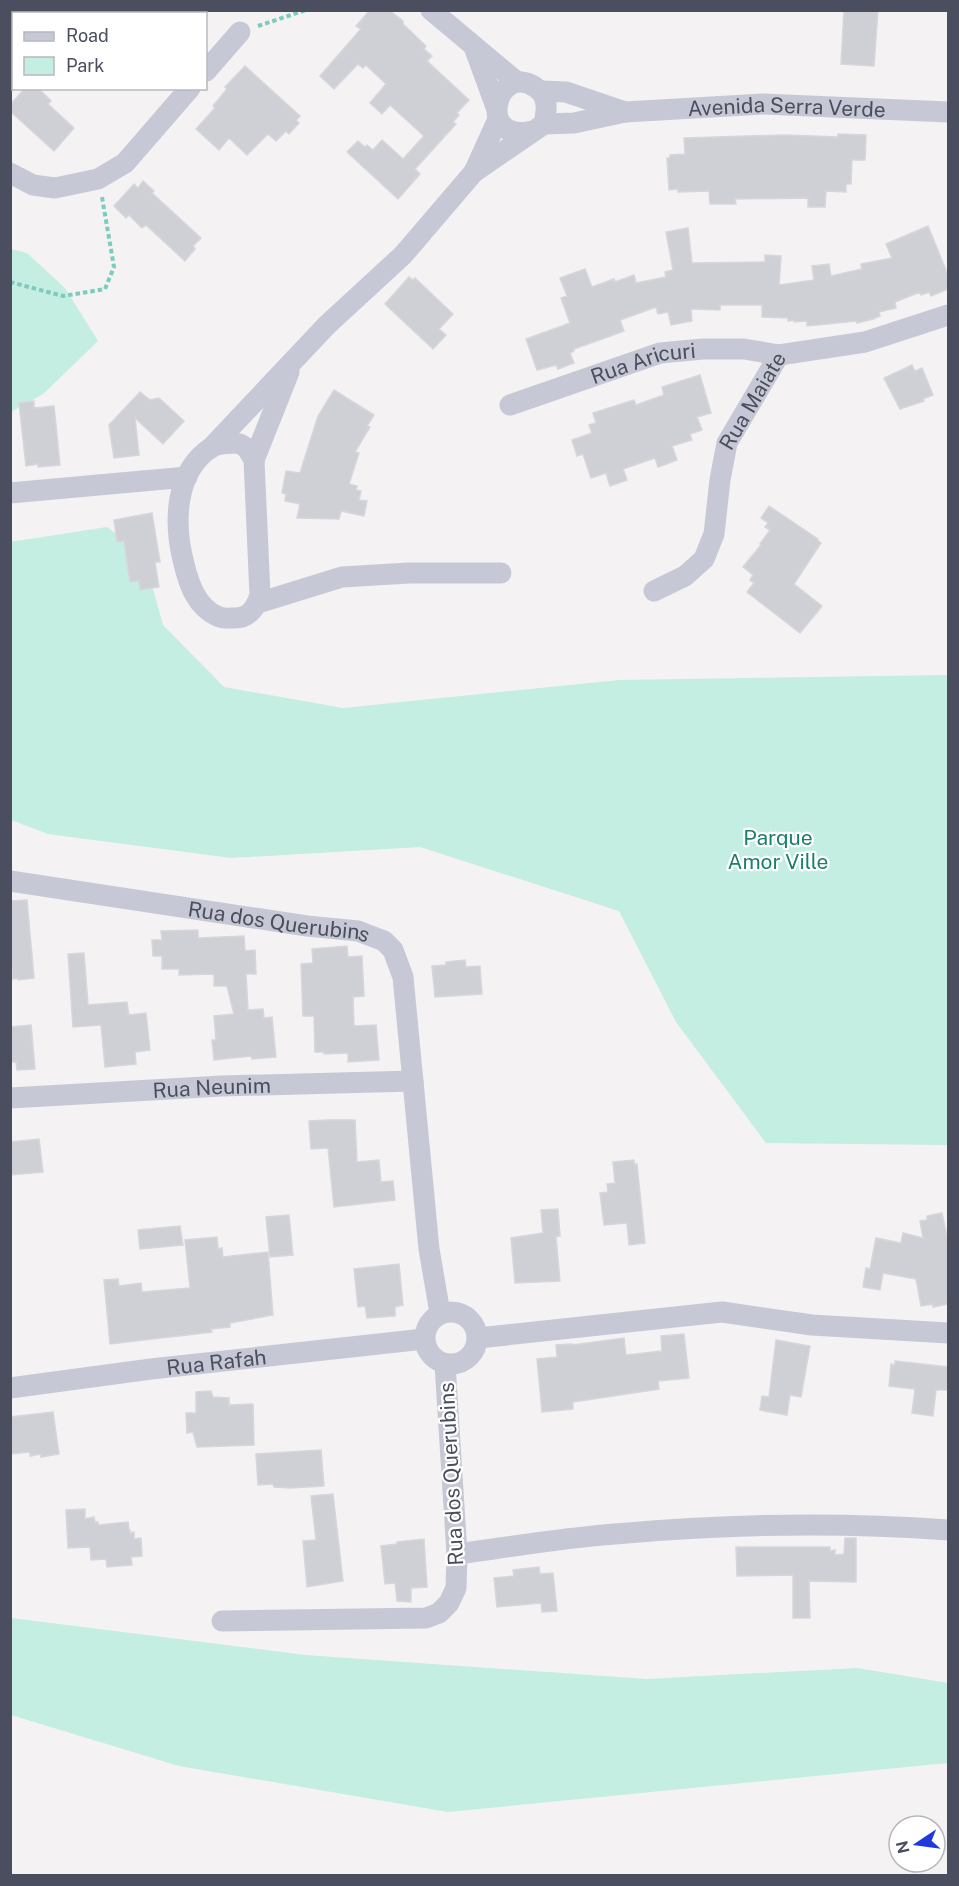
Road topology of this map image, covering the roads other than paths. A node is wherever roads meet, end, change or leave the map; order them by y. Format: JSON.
{"nodes":[{"id":1,"x":431,"y":10,"type":"edge"},
{"id":2,"x":240,"y":32,"type":"road end"},
{"id":3,"x":474,"y":47,"type":"junction"},
{"id":4,"x":207,"y":70,"type":"edge"},
{"id":5,"x":518,"y":82,"type":"junction"},
{"id":6,"x":188,"y":90,"type":"edge"},
{"id":7,"x":541,"y":91,"type":"junction"},
{"id":8,"x":625,"y":112,"type":"junction"},
{"id":9,"x":948,"y":112,"type":"edge"},
{"id":10,"x":497,"y":113,"type":"junction"},
{"id":11,"x":539,"y":127,"type":"junction"},
{"id":12,"x":474,"y":172,"type":"junction"},
{"id":13,"x":10,"y":173,"type":"edge"},
{"id":14,"x":948,"y":315,"type":"edge"},
{"id":15,"x":779,"y":355,"type":"junction"},
{"id":16,"x":292,"y":363,"type":"junction"},
{"id":17,"x":510,"y":405,"type":"dead end"},
{"id":18,"x":211,"y":448,"type":"junction"},
{"id":19,"x":254,"y":460,"type":"junction"},
{"id":20,"x":187,"y":477,"type":"junction"},
{"id":21,"x":10,"y":493,"type":"edge"},
{"id":22,"x":501,"y":573,"type":"dead end"},
{"id":23,"x":654,"y":591,"type":"dead end"},
{"id":24,"x":258,"y":603,"type":"junction"},
{"id":25,"x":10,"y":881,"type":"edge"},
{"id":26,"x":413,"y":1081,"type":"junction"},
{"id":27,"x":10,"y":1098,"type":"edge"},
{"id":28,"x":440,"y":1313,"type":"junction"},
{"id":29,"x":948,"y":1333,"type":"edge"},
{"id":30,"x":478,"y":1338,"type":"junction"},
{"id":31,"x":424,"y":1339,"type":"junction"},
{"id":32,"x":445,"y":1364,"type":"junction"},
{"id":33,"x":10,"y":1388,"type":"edge"},
{"id":34,"x":948,"y":1530,"type":"edge"},
{"id":35,"x":457,"y":1554,"type":"junction"},
{"id":36,"x":222,"y":1621,"type":"dead end"}],
"edges":[{"from":1,"to":3,"type":"street"},
{"from":2,"to":4,"type":"street"},
{"from":3,"to":5,"type":"street"},
{"from":3,"to":10,"type":"street"},
{"from":5,"to":7,"type":"street"},
{"from":5,"to":10,"type":"street"},
{"from":6,"to":13,"type":"street"},
{"from":7,"to":8,"type":"street","name":"Avenida Serra Verde"},
{"from":7,"to":11,"type":"street"},
{"from":8,"to":9,"type":"street","name":"Avenida Serra Verde"},
{"from":8,"to":11,"type":"street","name":"Avenida Serra Verde"},
{"from":10,"to":11,"type":"street"},
{"from":10,"to":12,"type":"street"},
{"from":11,"to":12,"type":"street"},
{"from":12,"to":16,"type":"street"},
{"from":14,"to":15,"type":"street","name":"Rua Maiate"},
{"from":15,"to":17,"type":"street","name":"Rua Aricuri"},
{"from":15,"to":23,"type":"street","name":"Rua Maiate"},
{"from":16,"to":18,"type":"street"},
{"from":16,"to":19,"type":"street"},
{"from":18,"to":19,"type":"street"},
{"from":18,"to":20,"type":"street"},
{"from":19,"to":24,"type":"street"},
{"from":20,"to":21,"type":"street"},
{"from":20,"to":24,"type":"street"},
{"from":22,"to":24,"type":"street"},
{"from":25,"to":26,"type":"street","name":"Rua dos Querubins"},
{"from":26,"to":27,"type":"street","name":"Rua Neunim"},
{"from":26,"to":28,"type":"street","name":"Rua dos Querubins"},
{"from":28,"to":30,"type":"street"},
{"from":28,"to":31,"type":"street"},
{"from":29,"to":30,"type":"street"},
{"from":30,"to":32,"type":"street"},
{"from":31,"to":32,"type":"street"},
{"from":31,"to":33,"type":"street","name":"Rua Rafah"},
{"from":32,"to":35,"type":"street","name":"Rua dos Querubins"},
{"from":34,"to":35,"type":"street"},
{"from":35,"to":36,"type":"street","name":"Rua dos Querubins"}]}
